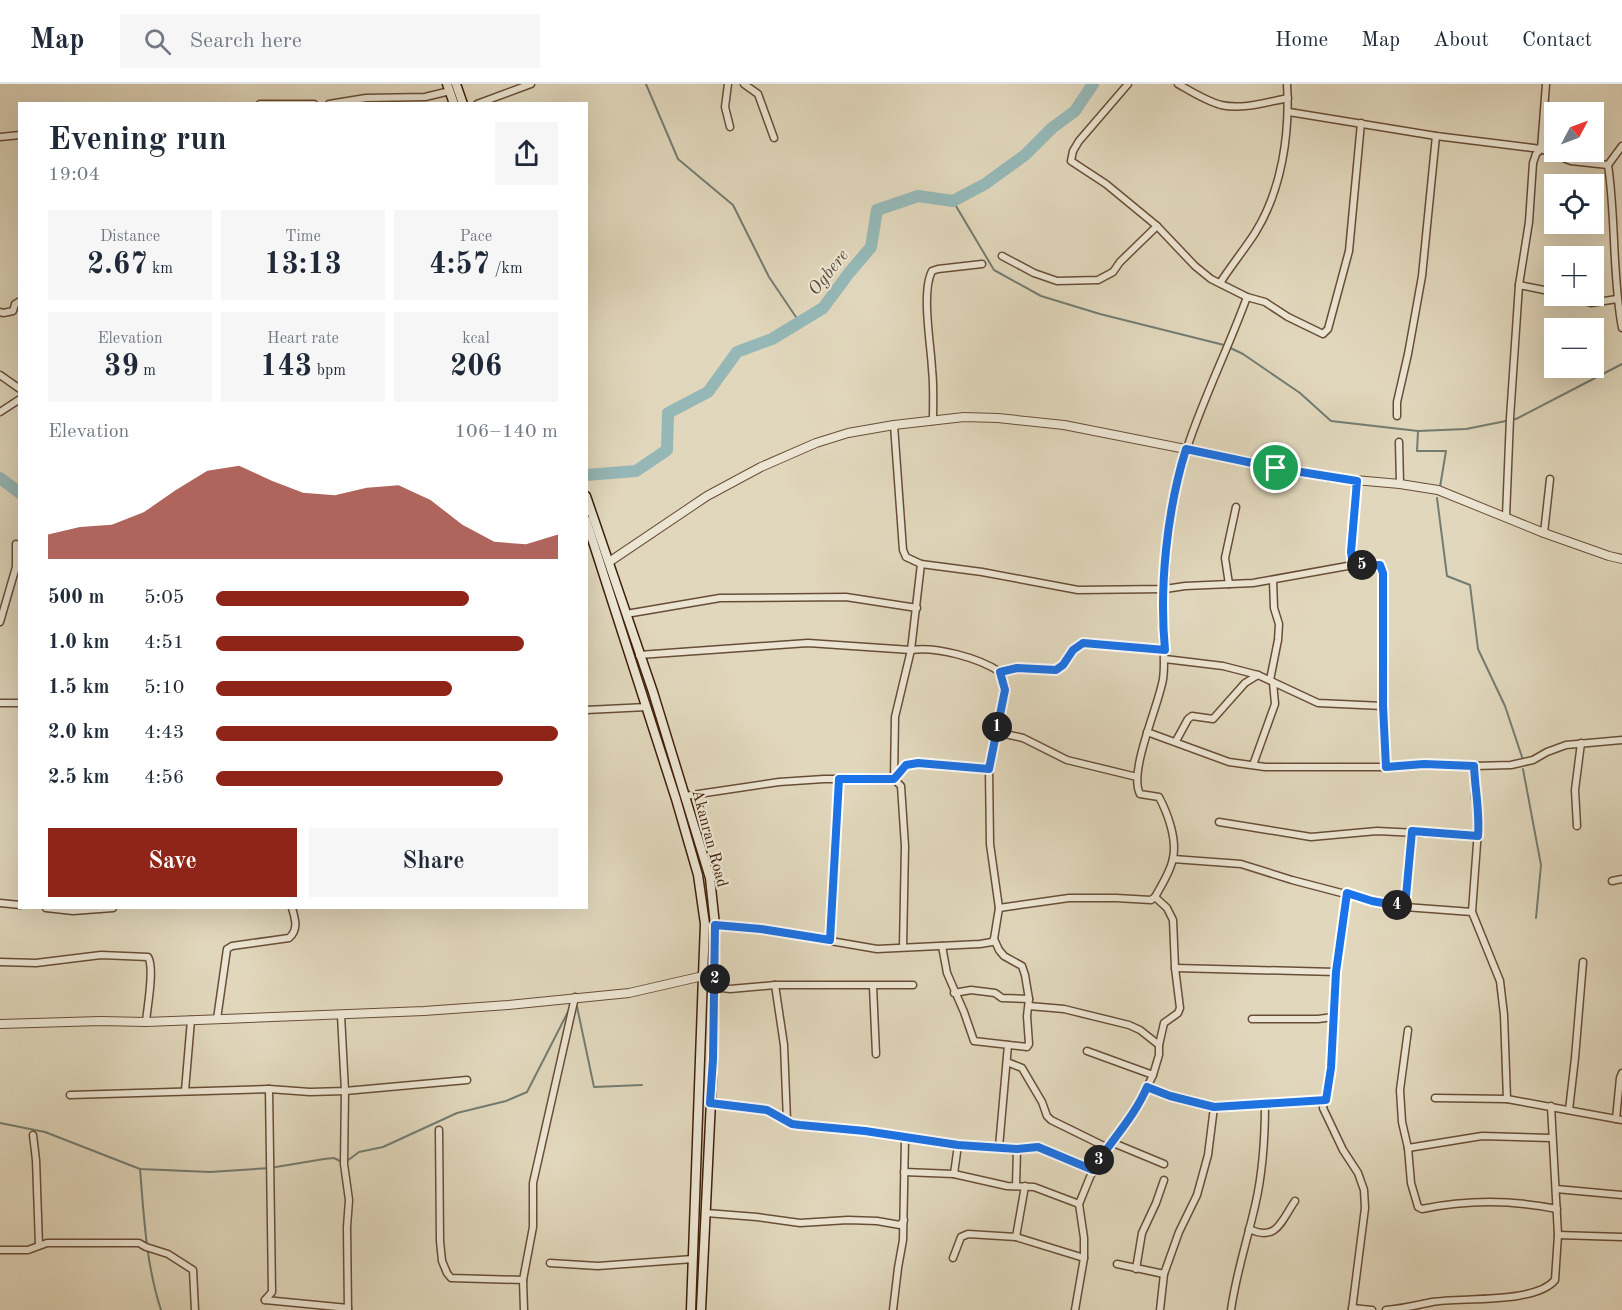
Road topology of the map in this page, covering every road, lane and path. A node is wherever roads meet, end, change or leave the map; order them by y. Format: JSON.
{"nodes":[{"id":1,"x":531,"y":84,"type":"edge"},
{"id":2,"x":728,"y":84,"type":"edge"},
{"id":3,"x":744,"y":84,"type":"edge"},
{"id":4,"x":1128,"y":84,"type":"edge"},
{"id":5,"x":1178,"y":84,"type":"edge"},
{"id":6,"x":1287,"y":84,"type":"edge"},
{"id":7,"x":1546,"y":84,"type":"edge"},
{"id":8,"x":451,"y":86,"type":"edge"},
{"id":9,"x":1288,"y":98,"type":"junction"},
{"id":10,"x":366,"y":101,"type":"edge"},
{"id":11,"x":454,"y":102,"type":"edge"},
{"id":12,"x":462,"y":102,"type":"edge"},
{"id":13,"x":482,"y":102,"type":"edge"},
{"id":14,"x":1289,"y":112,"type":"junction"},
{"id":15,"x":1361,"y":123,"type":"junction"},
{"id":16,"x":729,"y":127,"type":"dead end"},
{"id":17,"x":18,"y":135,"type":"edge"},
{"id":18,"x":1436,"y":136,"type":"junction"},
{"id":19,"x":0,"y":137,"type":"edge"},
{"id":20,"x":774,"y":138,"type":"dead end"},
{"id":21,"x":1622,"y":146,"type":"edge"},
{"id":22,"x":1541,"y":149,"type":"junction"},
{"id":23,"x":1608,"y":165,"type":"junction"},
{"id":24,"x":1157,"y":226,"type":"junction"},
{"id":25,"x":1618,"y":254,"type":"edge"},
{"id":26,"x":1002,"y":256,"type":"dead end"},
{"id":27,"x":982,"y":264,"type":"dead end"},
{"id":28,"x":1220,"y":283,"type":"junction"},
{"id":29,"x":1519,"y":285,"type":"junction"},
{"id":30,"x":1544,"y":290,"type":"edge"},
{"id":31,"x":1247,"y":297,"type":"junction"},
{"id":32,"x":1617,"y":299,"type":"junction"},
{"id":33,"x":1604,"y":301,"type":"edge"},
{"id":34,"x":18,"y":302,"type":"edge"},
{"id":35,"x":0,"y":312,"type":"edge"},
{"id":36,"x":1622,"y":328,"type":"edge"},
{"id":37,"x":0,"y":375,"type":"edge"},
{"id":38,"x":18,"y":388,"type":"edge"},
{"id":39,"x":18,"y":400,"type":"edge"},
{"id":40,"x":0,"y":412,"type":"edge"},
{"id":41,"x":1397,"y":416,"type":"dead end"},
{"id":42,"x":933,"y":421,"type":"junction"},
{"id":43,"x":894,"y":425,"type":"junction"},
{"id":44,"x":1399,"y":442,"type":"dead end"},
{"id":45,"x":1186,"y":449,"type":"junction"},
{"id":46,"x":1550,"y":479,"type":"dead end"},
{"id":47,"x":1357,"y":481,"type":"junction"},
{"id":48,"x":1400,"y":484,"type":"junction"},
{"id":49,"x":588,"y":502,"type":"edge"},
{"id":50,"x":1236,"y":507,"type":"dead end"},
{"id":51,"x":1506,"y":517,"type":"junction"},
{"id":52,"x":588,"y":526,"type":"edge"},
{"id":53,"x":1544,"y":533,"type":"junction"},
{"id":54,"x":16,"y":544,"type":"dead end"},
{"id":55,"x":1622,"y":559,"type":"edge"},
{"id":56,"x":609,"y":562,"type":"junction"},
{"id":57,"x":921,"y":564,"type":"junction"},
{"id":58,"x":1353,"y":566,"type":"junction"},
{"id":59,"x":1273,"y":580,"type":"junction"},
{"id":60,"x":1229,"y":584,"type":"junction"},
{"id":61,"x":1164,"y":589,"type":"junction"},
{"id":62,"x":917,"y":608,"type":"junction"},
{"id":63,"x":626,"y":614,"type":"junction"},
{"id":64,"x":0,"y":622,"type":"edge"},
{"id":65,"x":911,"y":650,"type":"junction"},
{"id":66,"x":1165,"y":650,"type":"junction"},
{"id":67,"x":639,"y":655,"type":"junction"},
{"id":68,"x":1165,"y":659,"type":"junction"},
{"id":69,"x":1000,"y":672,"type":"junction"},
{"id":70,"x":1258,"y":675,"type":"junction"},
{"id":71,"x":1271,"y":681,"type":"junction"},
{"id":72,"x":1285,"y":687,"type":"junction"},
{"id":73,"x":1275,"y":694,"type":"junction"},
{"id":74,"x":0,"y":703,"type":"edge"},
{"id":75,"x":18,"y":703,"type":"edge"},
{"id":76,"x":1383,"y":706,"type":"junction"},
{"id":77,"x":647,"y":707,"type":"junction"},
{"id":78,"x":588,"y":710,"type":"edge"},
{"id":79,"x":996,"y":732,"type":"junction"},
{"id":80,"x":1147,"y":732,"type":"junction"},
{"id":81,"x":1622,"y":740,"type":"edge"},
{"id":82,"x":1176,"y":741,"type":"junction"},
{"id":83,"x":1581,"y":743,"type":"junction"},
{"id":84,"x":1253,"y":765,"type":"junction"},
{"id":85,"x":1474,"y":766,"type":"junction"},
{"id":86,"x":1386,"y":767,"type":"junction"},
{"id":87,"x":989,"y":769,"type":"junction"},
{"id":88,"x":1137,"y":777,"type":"junction"},
{"id":89,"x":839,"y":779,"type":"junction"},
{"id":90,"x":894,"y":779,"type":"junction"},
{"id":91,"x":685,"y":796,"type":"junction"},
{"id":92,"x":1219,"y":822,"type":"dead end"},
{"id":93,"x":1577,"y":826,"type":"dead end"},
{"id":94,"x":1412,"y":831,"type":"junction"},
{"id":95,"x":1478,"y":836,"type":"junction"},
{"id":96,"x":1173,"y":859,"type":"junction"},
{"id":97,"x":1622,"y":879,"type":"edge"},
{"id":98,"x":1612,"y":881,"type":"dead end"},
{"id":99,"x":1347,"y":893,"type":"junction"},
{"id":100,"x":1155,"y":897,"type":"junction"},
{"id":101,"x":0,"y":903,"type":"edge"},
{"id":102,"x":18,"y":905,"type":"edge"},
{"id":103,"x":1405,"y":907,"type":"junction"},
{"id":104,"x":999,"y":908,"type":"junction"},
{"id":105,"x":55,"y":909,"type":"edge"},
{"id":106,"x":100,"y":909,"type":"edge"},
{"id":107,"x":292,"y":909,"type":"edge"},
{"id":108,"x":1472,"y":912,"type":"junction"},
{"id":109,"x":715,"y":925,"type":"junction"},
{"id":110,"x":994,"y":939,"type":"junction"},
{"id":111,"x":830,"y":940,"type":"junction"},
{"id":112,"x":942,"y":946,"type":"junction"},
{"id":113,"x":903,"y":947,"type":"junction"},
{"id":114,"x":0,"y":962,"type":"edge"},
{"id":115,"x":1583,"y":962,"type":"dead end"},
{"id":116,"x":1175,"y":968,"type":"junction"},
{"id":117,"x":1336,"y":972,"type":"junction"},
{"id":118,"x":703,"y":976,"type":"junction"},
{"id":119,"x":775,"y":985,"type":"junction"},
{"id":120,"x":913,"y":985,"type":"dead end"},
{"id":121,"x":873,"y":986,"type":"junction"},
{"id":122,"x":714,"y":987,"type":"junction"},
{"id":123,"x":954,"y":993,"type":"junction"},
{"id":124,"x":575,"y":997,"type":"junction"},
{"id":125,"x":1029,"y":1003,"type":"junction"},
{"id":126,"x":702,"y":1009,"type":"junction"},
{"id":127,"x":714,"y":1011,"type":"junction"},
{"id":128,"x":341,"y":1015,"type":"junction"},
{"id":129,"x":1333,"y":1017,"type":"junction"},
{"id":130,"x":217,"y":1019,"type":"junction"},
{"id":131,"x":1252,"y":1019,"type":"dead end"},
{"id":132,"x":191,"y":1020,"type":"junction"},
{"id":133,"x":146,"y":1022,"type":"junction"},
{"id":134,"x":0,"y":1024,"type":"edge"},
{"id":135,"x":1408,"y":1030,"type":"dead end"},
{"id":136,"x":1008,"y":1045,"type":"junction"},
{"id":137,"x":1159,"y":1045,"type":"junction"},
{"id":138,"x":1087,"y":1051,"type":"dead end"},
{"id":139,"x":876,"y":1054,"type":"dead end"},
{"id":140,"x":1007,"y":1062,"type":"junction"},
{"id":141,"x":1622,"y":1073,"type":"edge"},
{"id":142,"x":1153,"y":1075,"type":"junction"},
{"id":143,"x":467,"y":1080,"type":"dead end"},
{"id":144,"x":1147,"y":1087,"type":"junction"},
{"id":145,"x":269,"y":1089,"type":"junction"},
{"id":146,"x":185,"y":1091,"type":"junction"},
{"id":147,"x":345,"y":1091,"type":"junction"},
{"id":148,"x":70,"y":1095,"type":"dead end"},
{"id":149,"x":1435,"y":1098,"type":"dead end"},
{"id":150,"x":1507,"y":1099,"type":"junction"},
{"id":151,"x":1326,"y":1100,"type":"junction"},
{"id":152,"x":710,"y":1103,"type":"junction"},
{"id":153,"x":1265,"y":1104,"type":"junction"},
{"id":154,"x":1551,"y":1106,"type":"junction"},
{"id":155,"x":1214,"y":1107,"type":"junction"},
{"id":156,"x":1569,"y":1110,"type":"junction"},
{"id":157,"x":1619,"y":1120,"type":"edge"},
{"id":158,"x":787,"y":1121,"type":"junction"},
{"id":159,"x":439,"y":1130,"type":"dead end"},
{"id":160,"x":33,"y":1134,"type":"dead end"},
{"id":161,"x":905,"y":1138,"type":"junction"},
{"id":162,"x":1551,"y":1138,"type":"junction"},
{"id":163,"x":1109,"y":1144,"type":"junction"},
{"id":164,"x":958,"y":1145,"type":"junction"},
{"id":165,"x":999,"y":1147,"type":"junction"},
{"id":166,"x":1408,"y":1148,"type":"junction"},
{"id":167,"x":1017,"y":1149,"type":"junction"},
{"id":168,"x":1164,"y":1164,"type":"dead end"},
{"id":169,"x":1093,"y":1170,"type":"junction"},
{"id":170,"x":904,"y":1172,"type":"junction"},
{"id":171,"x":954,"y":1174,"type":"junction"},
{"id":172,"x":1164,"y":1180,"type":"dead end"},
{"id":173,"x":1016,"y":1186,"type":"junction"},
{"id":174,"x":1025,"y":1186,"type":"junction"},
{"id":175,"x":1556,"y":1189,"type":"junction"},
{"id":176,"x":1622,"y":1195,"type":"edge"},
{"id":177,"x":1295,"y":1201,"type":"dead end"},
{"id":178,"x":1079,"y":1204,"type":"junction"},
{"id":179,"x":1557,"y":1209,"type":"junction"},
{"id":180,"x":706,"y":1213,"type":"junction"},
{"id":181,"x":904,"y":1221,"type":"junction"},
{"id":182,"x":1249,"y":1229,"type":"junction"},
{"id":183,"x":1558,"y":1235,"type":"junction"},
{"id":184,"x":1016,"y":1236,"type":"junction"},
{"id":185,"x":1622,"y":1237,"type":"edge"},
{"id":186,"x":39,"y":1245,"type":"junction"},
{"id":187,"x":0,"y":1250,"type":"edge"},
{"id":188,"x":953,"y":1258,"type":"dead end"},
{"id":189,"x":1084,"y":1258,"type":"junction"},
{"id":190,"x":693,"y":1259,"type":"junction"},
{"id":191,"x":550,"y":1263,"type":"dead end"},
{"id":192,"x":1116,"y":1264,"type":"dead end"},
{"id":193,"x":1136,"y":1269,"type":"junction"},
{"id":194,"x":1164,"y":1274,"type":"junction"},
{"id":195,"x":523,"y":1280,"type":"junction"},
{"id":196,"x":348,"y":1309,"type":"edge"},
{"id":197,"x":1352,"y":1309,"type":"edge"},
{"id":198,"x":195,"y":1310,"type":"edge"},
{"id":199,"x":524,"y":1310,"type":"edge"},
{"id":200,"x":691,"y":1310,"type":"edge"},
{"id":201,"x":703,"y":1310,"type":"edge"},
{"id":202,"x":893,"y":1310,"type":"edge"},
{"id":203,"x":1075,"y":1310,"type":"edge"},
{"id":204,"x":1160,"y":1310,"type":"edge"},
{"id":205,"x":1231,"y":1310,"type":"edge"},
{"id":206,"x":1372,"y":1310,"type":"edge"},
{"id":207,"x":1386,"y":1310,"type":"edge"}],
"edges":[{"from":1,"to":13,"type":"street"},
{"from":2,"to":16,"type":"street"},
{"from":3,"to":20,"type":"street"},
{"from":4,"to":24,"type":"street"},
{"from":5,"to":9,"type":"street"},
{"from":6,"to":9,"type":"street"},
{"from":7,"to":22,"type":"street"},
{"from":8,"to":10,"type":"street"},
{"from":8,"to":11,"type":"main road"},
{"from":8,"to":12,"type":"main road"},
{"from":9,"to":14,"type":"street"},
{"from":14,"to":15,"type":"street"},
{"from":14,"to":28,"type":"street"},
{"from":15,"to":18,"type":"street"},
{"from":15,"to":31,"type":"street"},
{"from":17,"to":19,"type":"street"},
{"from":18,"to":22,"type":"street"},
{"from":18,"to":41,"type":"street"},
{"from":21,"to":23,"type":"street"},
{"from":22,"to":23,"type":"street"},
{"from":22,"to":29,"type":"street"},
{"from":23,"to":25,"type":"street"},
{"from":24,"to":26,"type":"street"},
{"from":24,"to":28,"type":"street"},
{"from":25,"to":32,"type":"street"},
{"from":27,"to":42,"type":"street"},
{"from":28,"to":31,"type":"street"},
{"from":29,"to":30,"type":"street"},
{"from":29,"to":51,"type":"street"},
{"from":31,"to":45,"type":"street"},
{"from":32,"to":33,"type":"street"},
{"from":32,"to":36,"type":"street"},
{"from":34,"to":35,"type":"street"},
{"from":37,"to":38,"type":"street"},
{"from":39,"to":40,"type":"street"},
{"from":42,"to":43,"type":"street"},
{"from":42,"to":45,"type":"street"},
{"from":43,"to":56,"type":"street"},
{"from":43,"to":57,"type":"street"},
{"from":44,"to":48,"type":"street"},
{"from":45,"to":47,"type":"street"},
{"from":45,"to":61,"type":"street"},
{"from":46,"to":53,"type":"street"},
{"from":47,"to":48,"type":"street"},
{"from":47,"to":58,"type":"street"},
{"from":48,"to":51,"type":"street"},
{"from":49,"to":56,"type":"main road","name":"Akanran Road"},
{"from":50,"to":60,"type":"street"},
{"from":51,"to":53,"type":"street"},
{"from":52,"to":77,"type":"main road","name":"Akanran Road"},
{"from":53,"to":55,"type":"street"},
{"from":54,"to":64,"type":"street"},
{"from":56,"to":63,"type":"main road","name":"Akanran Road"},
{"from":57,"to":61,"type":"street"},
{"from":57,"to":62,"type":"street"},
{"from":58,"to":59,"type":"street"},
{"from":58,"to":76,"type":"street"},
{"from":59,"to":60,"type":"street"},
{"from":59,"to":71,"type":"street"},
{"from":60,"to":61,"type":"street"},
{"from":61,"to":66,"type":"street"},
{"from":62,"to":63,"type":"street"},
{"from":62,"to":65,"type":"street"},
{"from":63,"to":67,"type":"main road","name":"Akanran Road"},
{"from":65,"to":67,"type":"street"},
{"from":65,"to":69,"type":"street"},
{"from":65,"to":90,"type":"street"},
{"from":66,"to":68,"type":"street"},
{"from":66,"to":69,"type":"street"},
{"from":67,"to":91,"type":"main road","name":"Akanran Road"},
{"from":68,"to":70,"type":"street"},
{"from":68,"to":80,"type":"street"},
{"from":69,"to":79,"type":"street"},
{"from":70,"to":71,"type":"street"},
{"from":70,"to":82,"type":"street"},
{"from":71,"to":72,"type":"street"},
{"from":71,"to":73,"type":"street"},
{"from":72,"to":73,"type":"street"},
{"from":72,"to":76,"type":"street"},
{"from":73,"to":84,"type":"street"},
{"from":74,"to":75,"type":"street"},
{"from":76,"to":86,"type":"street"},
{"from":77,"to":78,"type":"street"},
{"from":77,"to":118,"type":"main road","name":"Akanran Road"},
{"from":79,"to":87,"type":"street"},
{"from":79,"to":88,"type":"street"},
{"from":80,"to":82,"type":"street"},
{"from":80,"to":88,"type":"street"},
{"from":81,"to":83,"type":"street"},
{"from":82,"to":84,"type":"street"},
{"from":83,"to":85,"type":"street"},
{"from":83,"to":93,"type":"street"},
{"from":84,"to":86,"type":"street"},
{"from":85,"to":86,"type":"street"},
{"from":85,"to":95,"type":"street"},
{"from":87,"to":90,"type":"street"},
{"from":87,"to":104,"type":"street"},
{"from":88,"to":96,"type":"street"},
{"from":89,"to":90,"type":"street"},
{"from":89,"to":91,"type":"street"},
{"from":89,"to":111,"type":"street"},
{"from":90,"to":113,"type":"street"},
{"from":91,"to":109,"type":"main road","name":"Akanran Road"},
{"from":92,"to":94,"type":"street"},
{"from":94,"to":95,"type":"street"},
{"from":94,"to":103,"type":"street"},
{"from":95,"to":108,"type":"street"},
{"from":96,"to":99,"type":"street"},
{"from":96,"to":100,"type":"street"},
{"from":97,"to":98,"type":"street"},
{"from":99,"to":103,"type":"street"},
{"from":99,"to":117,"type":"street"},
{"from":100,"to":104,"type":"street"},
{"from":100,"to":116,"type":"street"},
{"from":101,"to":102,"type":"street"},
{"from":103,"to":108,"type":"street"},
{"from":104,"to":110,"type":"street"},
{"from":105,"to":106,"type":"street"},
{"from":107,"to":130,"type":"street"},
{"from":108,"to":150,"type":"street"},
{"from":109,"to":111,"type":"street"},
{"from":109,"to":122,"type":"main road","name":"Akanran Road"},
{"from":110,"to":112,"type":"street"},
{"from":110,"to":125,"type":"street"},
{"from":111,"to":113,"type":"street"},
{"from":112,"to":113,"type":"street"},
{"from":112,"to":123,"type":"street"},
{"from":114,"to":133,"type":"street"},
{"from":115,"to":156,"type":"street"},
{"from":116,"to":117,"type":"street"},
{"from":116,"to":137,"type":"street"},
{"from":117,"to":129,"type":"street"},
{"from":118,"to":124,"type":"street"},
{"from":118,"to":126,"type":"main road","name":"Akanran Road"},
{"from":119,"to":121,"type":"street"},
{"from":119,"to":122,"type":"street"},
{"from":119,"to":158,"type":"street"},
{"from":120,"to":121,"type":"street"},
{"from":121,"to":139,"type":"street"},
{"from":122,"to":127,"type":"main road","name":"Akanran Road"},
{"from":123,"to":125,"type":"street"},
{"from":123,"to":136,"type":"street"},
{"from":124,"to":128,"type":"street"},
{"from":124,"to":195,"type":"street"},
{"from":125,"to":136,"type":"street"},
{"from":125,"to":137,"type":"street"},
{"from":126,"to":127,"type":"main road"},
{"from":126,"to":190,"type":"main road","name":"Akanran Road"},
{"from":127,"to":152,"type":"main road","name":"Akanran Road"},
{"from":128,"to":130,"type":"street"},
{"from":128,"to":147,"type":"street"},
{"from":129,"to":131,"type":"street"},
{"from":129,"to":151,"type":"street"},
{"from":130,"to":132,"type":"street"},
{"from":132,"to":133,"type":"street"},
{"from":132,"to":146,"type":"street"},
{"from":133,"to":134,"type":"street"},
{"from":135,"to":166,"type":"street"},
{"from":136,"to":140,"type":"street"},
{"from":137,"to":142,"type":"street"},
{"from":138,"to":142,"type":"street"},
{"from":140,"to":163,"type":"street"},
{"from":140,"to":165,"type":"street"},
{"from":141,"to":157,"type":"street"},
{"from":142,"to":144,"type":"street"},
{"from":143,"to":147,"type":"street"},
{"from":144,"to":155,"type":"street"},
{"from":144,"to":163,"type":"street"},
{"from":145,"to":146,"type":"street"},
{"from":145,"to":147,"type":"street"},
{"from":145,"to":196,"type":"street"},
{"from":146,"to":148,"type":"street"},
{"from":147,"to":196,"type":"street"},
{"from":149,"to":150,"type":"street"},
{"from":150,"to":154,"type":"street"},
{"from":151,"to":153,"type":"street"},
{"from":151,"to":197,"type":"street"},
{"from":152,"to":158,"type":"street"},
{"from":152,"to":180,"type":"main road","name":"Akanran Road"},
{"from":153,"to":155,"type":"street"},
{"from":153,"to":182,"type":"street"},
{"from":154,"to":156,"type":"street"},
{"from":154,"to":162,"type":"street"},
{"from":155,"to":194,"type":"street"},
{"from":156,"to":157,"type":"street"},
{"from":158,"to":161,"type":"street"},
{"from":159,"to":195,"type":"street"},
{"from":160,"to":186,"type":"street"},
{"from":161,"to":164,"type":"street"},
{"from":161,"to":170,"type":"street"},
{"from":162,"to":166,"type":"street"},
{"from":162,"to":175,"type":"street"},
{"from":163,"to":168,"type":"street"},
{"from":163,"to":169,"type":"street"},
{"from":164,"to":165,"type":"street"},
{"from":164,"to":171,"type":"street"},
{"from":165,"to":167,"type":"street"},
{"from":166,"to":179,"type":"street"},
{"from":167,"to":169,"type":"street"},
{"from":167,"to":173,"type":"street"},
{"from":169,"to":178,"type":"street"},
{"from":170,"to":171,"type":"street"},
{"from":170,"to":181,"type":"street"},
{"from":171,"to":173,"type":"street"},
{"from":172,"to":193,"type":"street"},
{"from":173,"to":174,"type":"street"},
{"from":174,"to":178,"type":"street"},
{"from":174,"to":184,"type":"street"},
{"from":175,"to":176,"type":"street"},
{"from":175,"to":179,"type":"street"},
{"from":177,"to":182,"type":"street"},
{"from":178,"to":189,"type":"street"},
{"from":179,"to":183,"type":"street"},
{"from":180,"to":181,"type":"street"},
{"from":180,"to":201,"type":"main road","name":"Akanran Road"},
{"from":181,"to":202,"type":"street"},
{"from":182,"to":205,"type":"street"},
{"from":183,"to":185,"type":"street"},
{"from":183,"to":207,"type":"street"},
{"from":184,"to":188,"type":"street"},
{"from":184,"to":189,"type":"street"},
{"from":186,"to":187,"type":"street"},
{"from":186,"to":198,"type":"street"},
{"from":189,"to":203,"type":"street"},
{"from":190,"to":191,"type":"street"},
{"from":190,"to":200,"type":"main road","name":"Akanran Road"},
{"from":192,"to":193,"type":"street"},
{"from":193,"to":194,"type":"street"},
{"from":194,"to":204,"type":"street"},
{"from":195,"to":199,"type":"street"},
{"from":197,"to":206,"type":"street"}]}
